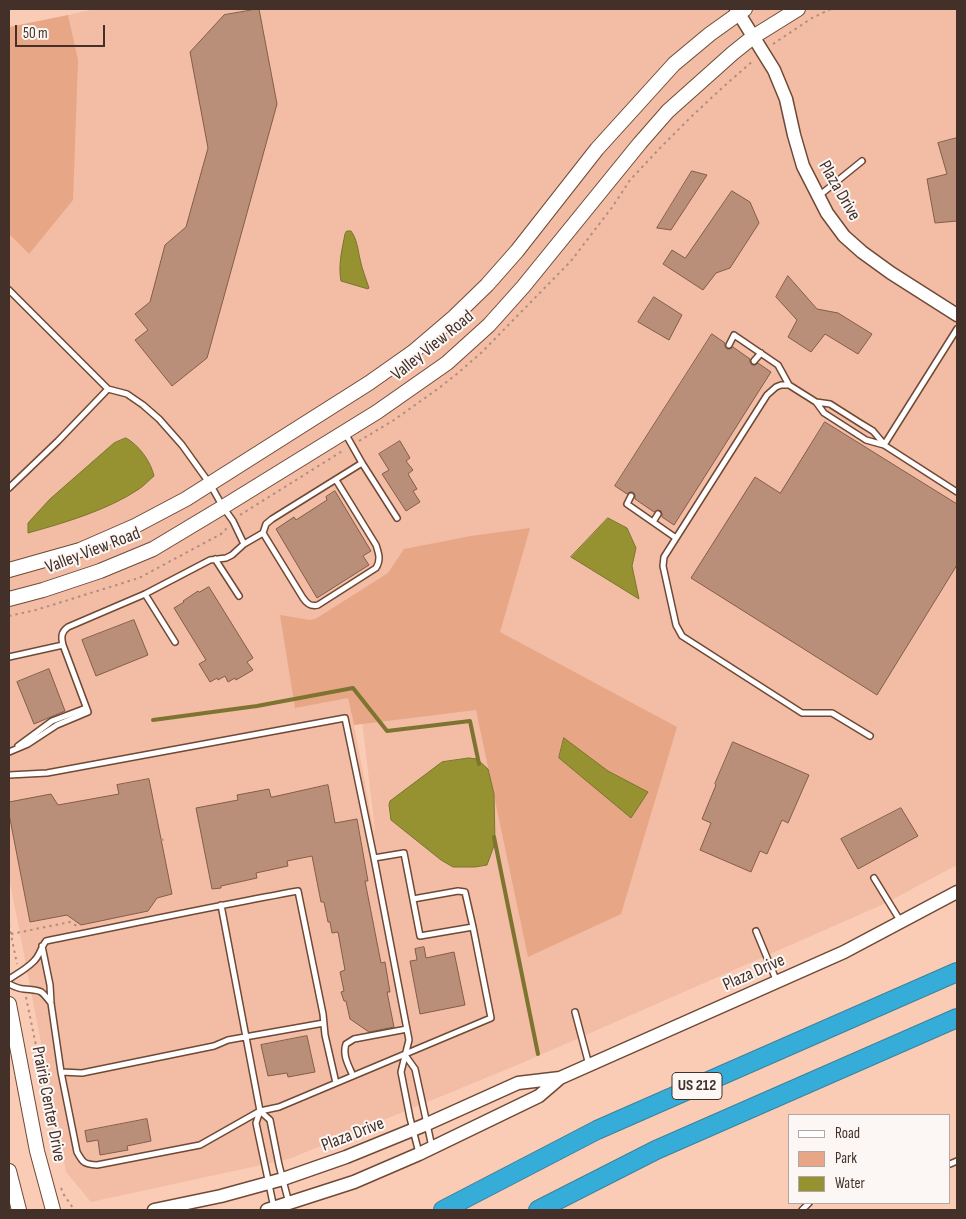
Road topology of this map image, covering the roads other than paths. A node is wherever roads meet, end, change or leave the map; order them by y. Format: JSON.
{"nodes":[{"id":1,"x":798,"y":9,"type":"edge"},
{"id":2,"x":740,"y":10,"type":"edge"},
{"id":3,"x":753,"y":37,"type":"junction"},
{"id":4,"x":862,"y":161,"type":"dead end"},
{"id":5,"x":818,"y":197,"type":"junction"},
{"id":6,"x":9,"y":290,"type":"edge"},
{"id":7,"x":957,"y":315,"type":"edge"},
{"id":8,"x":957,"y":330,"type":"edge"},
{"id":9,"x":729,"y":345,"type":"dead end"},
{"id":10,"x":761,"y":353,"type":"junction"},
{"id":11,"x":754,"y":361,"type":"dead end"},
{"id":12,"x":789,"y":385,"type":"junction"},
{"id":13,"x":108,"y":389,"type":"junction"},
{"id":14,"x":816,"y":402,"type":"junction"},
{"id":15,"x":344,"y":432,"type":"junction"},
{"id":16,"x":884,"y":445,"type":"junction"},
{"id":17,"x":362,"y":462,"type":"junction"},
{"id":18,"x":336,"y":480,"type":"junction"},
{"id":19,"x":210,"y":484,"type":"junction"},
{"id":20,"x":9,"y":488,"type":"edge"},
{"id":21,"x":957,"y":492,"type":"edge"},
{"id":22,"x":631,"y":496,"type":"dead end"},
{"id":23,"x":223,"y":507,"type":"junction"},
{"id":24,"x":658,"y":514,"type":"dead end"},
{"id":25,"x":397,"y":518,"type":"dead end"},
{"id":26,"x":653,"y":522,"type":"junction"},
{"id":27,"x":263,"y":533,"type":"junction"},
{"id":28,"x":676,"y":538,"type":"junction"},
{"id":29,"x":244,"y":544,"type":"junction"},
{"id":30,"x":215,"y":559,"type":"junction"},
{"id":31,"x":9,"y":570,"type":"edge"},
{"id":32,"x":145,"y":594,"type":"junction"},
{"id":33,"x":239,"y":596,"type":"dead end"},
{"id":34,"x":9,"y":600,"type":"edge"},
{"id":35,"x":175,"y":642,"type":"dead end"},
{"id":36,"x":63,"y":645,"type":"junction"},
{"id":37,"x":9,"y":657,"type":"edge"},
{"id":38,"x":870,"y":736,"type":"dead end"},
{"id":39,"x":11,"y":750,"type":"edge"},
{"id":40,"x":9,"y":775,"type":"edge"},
{"id":41,"x":374,"y":858,"type":"junction"},
{"id":42,"x":874,"y":878,"type":"dead end"},
{"id":43,"x":957,"y":892,"type":"edge"},
{"id":44,"x":413,"y":899,"type":"junction"},
{"id":45,"x":221,"y":905,"type":"junction"},
{"id":46,"x":901,"y":922,"type":"junction"},
{"id":47,"x":473,"y":927,"type":"junction"},
{"id":48,"x":756,"y":931,"type":"dead end"},
{"id":49,"x":42,"y":946,"type":"junction"},
{"id":50,"x":957,"y":972,"type":"edge"},
{"id":51,"x":9,"y":979,"type":"edge"},
{"id":52,"x":777,"y":982,"type":"junction"},
{"id":53,"x":9,"y":984,"type":"edge"},
{"id":54,"x":9,"y":1004,"type":"edge"},
{"id":55,"x":51,"y":1004,"type":"junction"},
{"id":56,"x":575,"y":1012,"type":"dead end"},
{"id":57,"x":957,"y":1018,"type":"edge"},
{"id":58,"x":324,"y":1023,"type":"junction"},
{"id":59,"x":407,"y":1029,"type":"junction"},
{"id":60,"x":246,"y":1037,"type":"junction"},
{"id":61,"x":405,"y":1055,"type":"junction"},
{"id":62,"x":589,"y":1065,"type":"junction"},
{"id":63,"x":61,"y":1072,"type":"junction"},
{"id":64,"x":353,"y":1076,"type":"junction"},
{"id":65,"x":560,"y":1078,"type":"junction"},
{"id":66,"x":336,"y":1083,"type":"junction"},
{"id":67,"x":260,"y":1111,"type":"junction"},
{"id":68,"x":427,"y":1124,"type":"junction"},
{"id":69,"x":413,"y":1130,"type":"junction"},
{"id":70,"x":432,"y":1148,"type":"junction"},
{"id":71,"x":419,"y":1154,"type":"junction"},
{"id":72,"x":9,"y":1171,"type":"edge"},
{"id":73,"x":283,"y":1179,"type":"junction"},
{"id":74,"x":269,"y":1183,"type":"junction"},
{"id":75,"x":290,"y":1204,"type":"junction"},
{"id":76,"x":270,"y":1209,"type":"edge"},
{"id":77,"x":19,"y":1210,"type":"edge"},
{"id":78,"x":53,"y":1210,"type":"edge"},
{"id":79,"x":154,"y":1210,"type":"edge"},
{"id":80,"x":443,"y":1210,"type":"edge"},
{"id":81,"x":538,"y":1210,"type":"edge"}],
"edges":[{"from":1,"to":3,"type":"main road","name":"Valley View Road"},
{"from":2,"to":3,"type":"street","name":"Plaza Drive"},
{"from":2,"to":19,"type":"main road","name":"Valley View Road"},
{"from":3,"to":5,"type":"street","name":"Plaza Drive"},
{"from":3,"to":15,"type":"main road","name":"Valley View Road"},
{"from":4,"to":5,"type":"lane"},
{"from":5,"to":7,"type":"street","name":"Plaza Drive"},
{"from":6,"to":13,"type":"lane"},
{"from":8,"to":16,"type":"lane"},
{"from":9,"to":10,"type":"lane"},
{"from":10,"to":11,"type":"lane"},
{"from":10,"to":12,"type":"lane"},
{"from":12,"to":14,"type":"lane"},
{"from":12,"to":28,"type":"lane"},
{"from":13,"to":19,"type":"lane"},
{"from":13,"to":20,"type":"lane"},
{"from":14,"to":16,"type":"lane"},
{"from":14,"to":16,"type":"lane"},
{"from":15,"to":17,"type":"lane"},
{"from":15,"to":23,"type":"main road","name":"Valley View Road"},
{"from":16,"to":21,"type":"lane"},
{"from":17,"to":18,"type":"lane"},
{"from":17,"to":25,"type":"lane"},
{"from":18,"to":27,"type":"lane"},
{"from":18,"to":27,"type":"lane"},
{"from":19,"to":23,"type":"lane"},
{"from":19,"to":31,"type":"main road","name":"Valley View Road"},
{"from":22,"to":26,"type":"lane"},
{"from":23,"to":29,"type":"lane"},
{"from":23,"to":34,"type":"main road","name":"Valley View Road"},
{"from":24,"to":26,"type":"lane"},
{"from":26,"to":28,"type":"lane"},
{"from":27,"to":29,"type":"lane"},
{"from":28,"to":38,"type":"lane"},
{"from":29,"to":30,"type":"lane"},
{"from":30,"to":32,"type":"lane"},
{"from":30,"to":33,"type":"lane"},
{"from":32,"to":35,"type":"lane"},
{"from":32,"to":36,"type":"lane"},
{"from":36,"to":37,"type":"lane"},
{"from":36,"to":39,"type":"lane"},
{"from":40,"to":41,"type":"lane"},
{"from":41,"to":44,"type":"lane"},
{"from":41,"to":59,"type":"lane"},
{"from":42,"to":46,"type":"lane"},
{"from":43,"to":46,"type":"street","name":"Plaza Drive"},
{"from":44,"to":47,"type":"lane"},
{"from":44,"to":47,"type":"lane"},
{"from":45,"to":49,"type":"lane"},
{"from":45,"to":58,"type":"lane"},
{"from":45,"to":60,"type":"lane"},
{"from":46,"to":52,"type":"street","name":"Plaza Drive"},
{"from":47,"to":61,"type":"lane"},
{"from":48,"to":52,"type":"lane"},
{"from":49,"to":51,"type":"lane"},
{"from":49,"to":55,"type":"lane"},
{"from":50,"to":80,"type":"highway","number":"US 212"},
{"from":52,"to":62,"type":"street","name":"Plaza Drive"},
{"from":53,"to":55,"type":"lane"},
{"from":54,"to":78,"type":"main road","name":"Prairie Center Drive"},
{"from":55,"to":63,"type":"lane"},
{"from":56,"to":62,"type":"lane"},
{"from":57,"to":81,"type":"highway","number":"US 212"},
{"from":58,"to":60,"type":"lane"},
{"from":58,"to":66,"type":"lane"},
{"from":59,"to":61,"type":"lane"},
{"from":59,"to":64,"type":"lane"},
{"from":60,"to":63,"type":"lane"},
{"from":60,"to":67,"type":"lane"},
{"from":61,"to":64,"type":"lane"},
{"from":61,"to":68,"type":"lane"},
{"from":61,"to":69,"type":"lane"},
{"from":62,"to":65,"type":"street","name":"Plaza Drive"},
{"from":63,"to":67,"type":"lane"},
{"from":64,"to":66,"type":"lane"},
{"from":65,"to":68,"type":"street","name":"Plaza Drive"},
{"from":65,"to":70,"type":"street","name":"Plaza Drive"},
{"from":66,"to":67,"type":"lane"},
{"from":67,"to":73,"type":"lane"},
{"from":67,"to":74,"type":"lane"},
{"from":68,"to":69,"type":"street","name":"Plaza Drive"},
{"from":68,"to":70,"type":"lane"},
{"from":69,"to":71,"type":"lane"},
{"from":69,"to":73,"type":"street","name":"Plaza Drive"},
{"from":70,"to":71,"type":"street","name":"Plaza Drive"},
{"from":71,"to":75,"type":"street","name":"Plaza Drive"},
{"from":72,"to":77,"type":"main road"},
{"from":73,"to":74,"type":"street","name":"Plaza Drive"},
{"from":73,"to":75,"type":"lane"},
{"from":74,"to":76,"type":"lane"},
{"from":74,"to":79,"type":"street","name":"Plaza Drive"},
{"from":75,"to":76,"type":"street","name":"Plaza Drive"}]}
